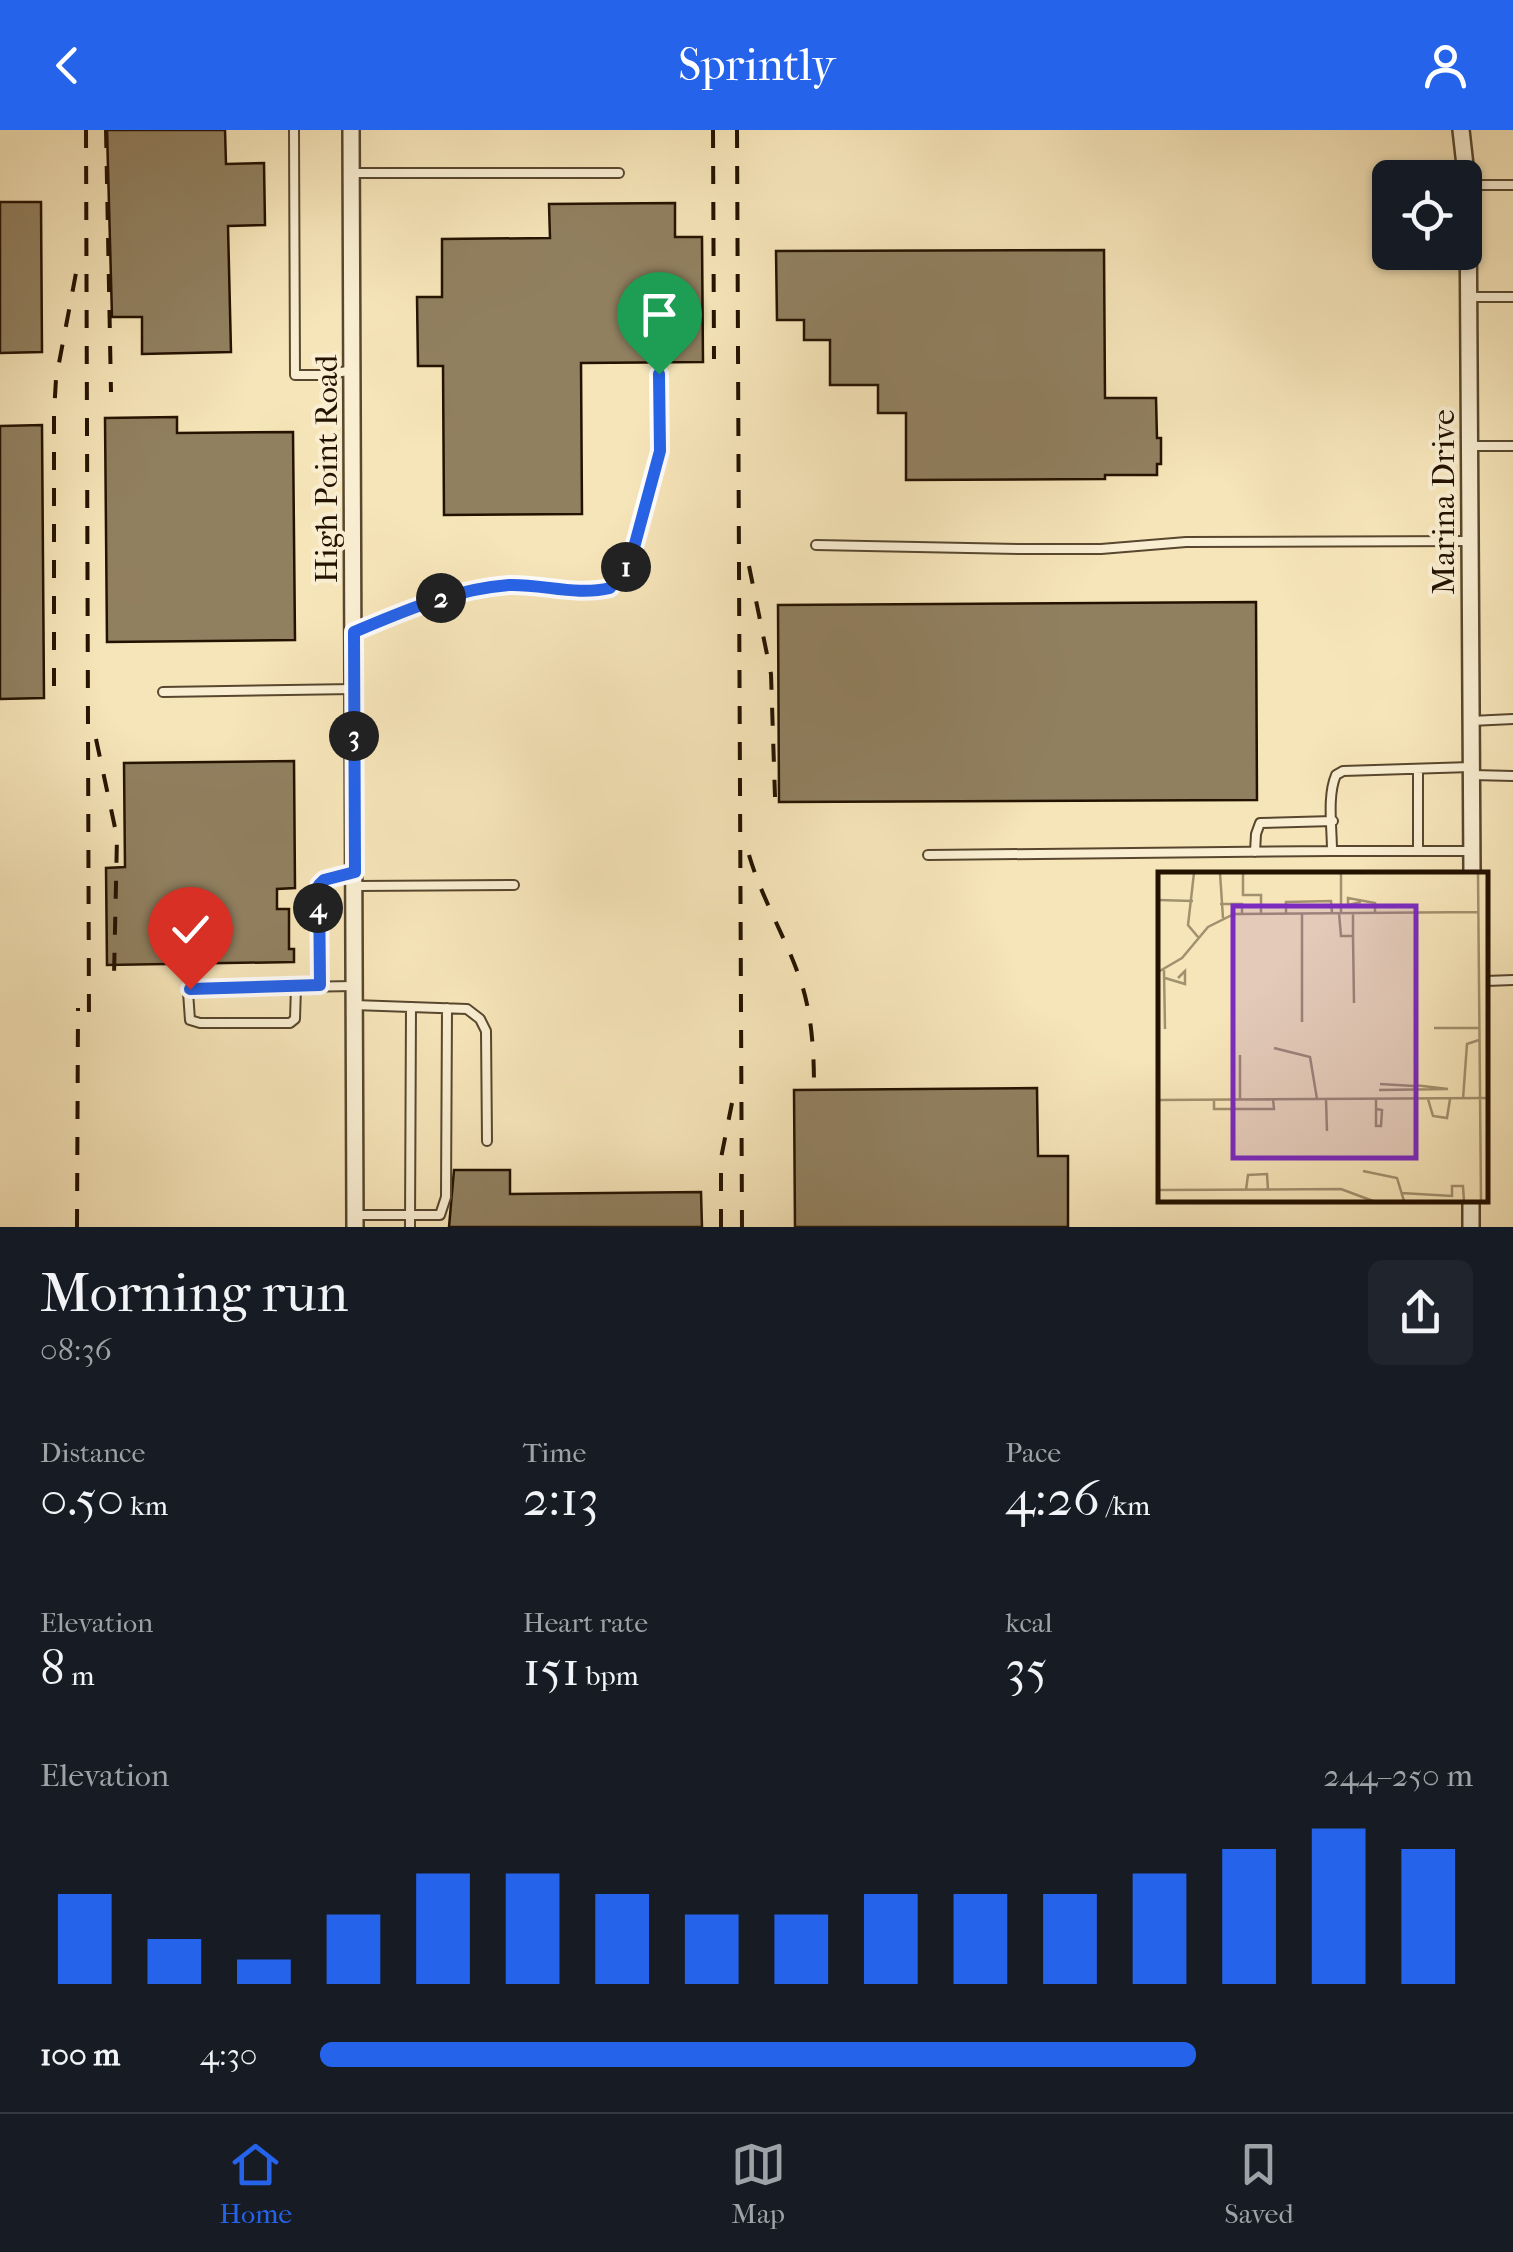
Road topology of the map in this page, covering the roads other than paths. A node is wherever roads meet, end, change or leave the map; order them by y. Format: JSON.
{"nodes":[{"id":1,"x":294,"y":130,"type":"edge"},
{"id":2,"x":351,"y":130,"type":"edge"},
{"id":3,"x":1461,"y":130,"type":"edge"},
{"id":4,"x":1465,"y":160,"type":"edge"},
{"id":5,"x":351,"y":173,"type":"junction"},
{"id":6,"x":619,"y":173,"type":"dead end"},
{"id":7,"x":1482,"y":185,"type":"edge"},
{"id":8,"x":1513,"y":186,"type":"edge"},
{"id":9,"x":1469,"y":270,"type":"edge"},
{"id":10,"x":1513,"y":296,"type":"edge"},
{"id":11,"x":1469,"y":297,"type":"junction"},
{"id":12,"x":353,"y":370,"type":"junction"},
{"id":13,"x":659,"y":374,"type":"dead end"},
{"id":14,"x":1470,"y":446,"type":"junction"},
{"id":15,"x":1513,"y":446,"type":"edge"},
{"id":16,"x":1471,"y":540,"type":"junction"},
{"id":17,"x":816,"y":545,"type":"dead end"},
{"id":18,"x":354,"y":632,"type":"junction"},
{"id":19,"x":354,"y":689,"type":"junction"},
{"id":20,"x":163,"y":692,"type":"dead end"},
{"id":21,"x":1513,"y":719,"type":"edge"},
{"id":22,"x":1471,"y":721,"type":"junction"},
{"id":23,"x":1418,"y":769,"type":"junction"},
{"id":24,"x":1471,"y":771,"type":"junction"},
{"id":25,"x":1513,"y":776,"type":"edge"},
{"id":26,"x":1332,"y":821,"type":"junction"},
{"id":27,"x":1332,"y":851,"type":"junction"},
{"id":28,"x":1418,"y":851,"type":"junction"},
{"id":29,"x":1472,"y":851,"type":"junction"},
{"id":30,"x":1256,"y":852,"type":"junction"},
{"id":31,"x":928,"y":855,"type":"dead end"},
{"id":32,"x":1472,"y":872,"type":"edge"},
{"id":33,"x":355,"y":879,"type":"junction"},
{"id":34,"x":514,"y":885,"type":"dead end"},
{"id":35,"x":1513,"y":980,"type":"edge"},
{"id":36,"x":1488,"y":981,"type":"edge"},
{"id":37,"x":320,"y":985,"type":"junction"},
{"id":38,"x":354,"y":986,"type":"junction"},
{"id":39,"x":296,"y":987,"type":"junction"},
{"id":40,"x":354,"y":1005,"type":"junction"},
{"id":41,"x":411,"y":1007,"type":"junction"},
{"id":42,"x":447,"y":1008,"type":"junction"},
{"id":43,"x":487,"y":1142,"type":"dead end"},
{"id":44,"x":410,"y":1215,"type":"junction"},
{"id":45,"x":440,"y":1215,"type":"junction"},
{"id":46,"x":355,"y":1221,"type":"edge"},
{"id":47,"x":410,"y":1227,"type":"edge"},
{"id":48,"x":440,"y":1227,"type":"edge"}],
"edges":[{"from":1,"to":12,"type":"lane"},
{"from":2,"to":5,"type":"street","name":"High Point Road"},
{"from":3,"to":4,"type":"street","name":"Marina Drive"},
{"from":5,"to":6,"type":"lane"},
{"from":5,"to":12,"type":"street","name":"High Point Road"},
{"from":7,"to":8,"type":"lane"},
{"from":9,"to":11,"type":"street","name":"Marina Drive"},
{"from":10,"to":11,"type":"lane"},
{"from":11,"to":14,"type":"street","name":"Marina Drive"},
{"from":12,"to":18,"type":"street","name":"High Point Road"},
{"from":13,"to":18,"type":"lane"},
{"from":14,"to":15,"type":"lane"},
{"from":14,"to":16,"type":"street","name":"Marina Drive"},
{"from":16,"to":17,"type":"lane"},
{"from":16,"to":22,"type":"street","name":"Marina Drive"},
{"from":18,"to":19,"type":"street","name":"High Point Road"},
{"from":19,"to":20,"type":"lane"},
{"from":19,"to":33,"type":"street","name":"High Point Road"},
{"from":21,"to":22,"type":"lane"},
{"from":22,"to":24,"type":"street","name":"Marina Drive"},
{"from":23,"to":24,"type":"lane"},
{"from":23,"to":26,"type":"lane"},
{"from":23,"to":28,"type":"lane"},
{"from":24,"to":25,"type":"lane"},
{"from":24,"to":29,"type":"street","name":"Marina Drive"},
{"from":26,"to":27,"type":"lane"},
{"from":26,"to":30,"type":"lane"},
{"from":27,"to":28,"type":"lane"},
{"from":27,"to":30,"type":"lane"},
{"from":28,"to":29,"type":"lane"},
{"from":29,"to":32,"type":"street","name":"Marina Drive"},
{"from":30,"to":31,"type":"lane"},
{"from":33,"to":34,"type":"lane"},
{"from":33,"to":37,"type":"lane"},
{"from":33,"to":38,"type":"street","name":"High Point Road"},
{"from":35,"to":36,"type":"lane"},
{"from":37,"to":38,"type":"lane"},
{"from":37,"to":39,"type":"lane"},
{"from":38,"to":40,"type":"street","name":"High Point Road"},
{"from":39,"to":39,"type":"lane"},
{"from":40,"to":41,"type":"lane"},
{"from":40,"to":46,"type":"street","name":"High Point Road"},
{"from":41,"to":42,"type":"lane"},
{"from":41,"to":44,"type":"lane"},
{"from":42,"to":43,"type":"lane"},
{"from":42,"to":45,"type":"lane"},
{"from":44,"to":45,"type":"lane"},
{"from":44,"to":46,"type":"lane"},
{"from":44,"to":47,"type":"lane"},
{"from":45,"to":48,"type":"lane"}]}
